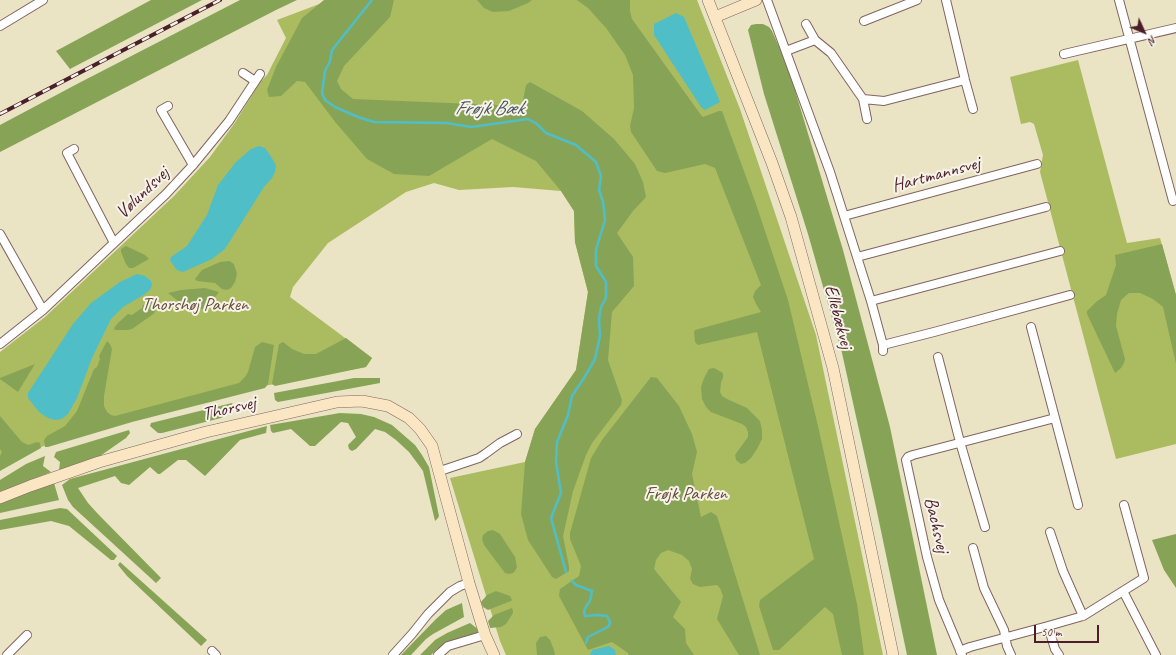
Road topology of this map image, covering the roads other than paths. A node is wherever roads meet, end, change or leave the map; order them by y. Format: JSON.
{"nodes":[{"id":1,"x":44,"y":0,"type":"edge"},
{"id":2,"x":708,"y":0,"type":"edge"},
{"id":3,"x":756,"y":0,"type":"edge"},
{"id":4,"x":767,"y":0,"type":"edge"},
{"id":5,"x":917,"y":0,"type":"edge"},
{"id":6,"x":946,"y":0,"type":"edge"},
{"id":7,"x":1119,"y":0,"type":"edge"},
{"id":8,"x":715,"y":17,"type":"junction"},
{"id":9,"x":864,"y":21,"type":"dead end"},
{"id":10,"x":806,"y":24,"type":"dead end"},
{"id":11,"x":0,"y":26,"type":"edge"},
{"id":12,"x":1176,"y":28,"type":"edge"},
{"id":13,"x":1130,"y":39,"type":"junction"},
{"id":14,"x":815,"y":40,"type":"junction"},
{"id":15,"x":786,"y":51,"type":"junction"},
{"id":16,"x":1064,"y":54,"type":"dead end"},
{"id":17,"x":243,"y":73,"type":"dead end"},
{"id":18,"x":965,"y":80,"type":"junction"},
{"id":19,"x":863,"y":99,"type":"junction"},
{"id":20,"x":168,"y":106,"type":"dead end"},
{"id":21,"x":973,"y":109,"type":"dead end"},
{"id":22,"x":867,"y":119,"type":"dead end"},
{"id":23,"x":74,"y":149,"type":"dead end"},
{"id":24,"x":1037,"y":164,"type":"dead end"},
{"id":25,"x":193,"y":165,"type":"junction"},
{"id":26,"x":1173,"y":201,"type":"dead end"},
{"id":27,"x":1046,"y":207,"type":"dead end"},
{"id":28,"x":844,"y":216,"type":"junction"},
{"id":29,"x":0,"y":234,"type":"edge"},
{"id":30,"x":114,"y":243,"type":"junction"},
{"id":31,"x":1060,"y":251,"type":"dead end"},
{"id":32,"x":857,"y":257,"type":"junction"},
{"id":33,"x":1070,"y":295,"type":"dead end"},
{"id":34,"x":871,"y":301,"type":"junction"},
{"id":35,"x":43,"y":310,"type":"junction"},
{"id":36,"x":1031,"y":327,"type":"dead end"},
{"id":37,"x":0,"y":344,"type":"edge"},
{"id":38,"x":938,"y":357,"type":"dead end"},
{"id":39,"x":1055,"y":418,"type":"junction"},
{"id":40,"x":517,"y":434,"type":"dead end"},
{"id":41,"x":960,"y":442,"type":"junction"},
{"id":42,"x":440,"y":471,"type":"junction"},
{"id":43,"x":0,"y":498,"type":"edge"},
{"id":44,"x":1078,"y":505,"type":"dead end"},
{"id":45,"x":1124,"y":505,"type":"dead end"},
{"id":46,"x":985,"y":528,"type":"dead end"},
{"id":47,"x":1050,"y":532,"type":"dead end"},
{"id":48,"x":973,"y":548,"type":"dead end"},
{"id":49,"x":469,"y":583,"type":"junction"},
{"id":50,"x":1123,"y":591,"type":"junction"},
{"id":51,"x":1083,"y":616,"type":"junction"},
{"id":52,"x":1048,"y":626,"type":"junction"},
{"id":53,"x":27,"y":635,"type":"dead end"},
{"id":54,"x":485,"y":635,"type":"junction"},
{"id":55,"x":1006,"y":637,"type":"junction"},
{"id":56,"x":961,"y":653,"type":"edge"},
{"id":57,"x":7,"y":655,"type":"edge"},
{"id":58,"x":393,"y":655,"type":"edge"},
{"id":59,"x":438,"y":655,"type":"edge"},
{"id":60,"x":494,"y":655,"type":"edge"},
{"id":61,"x":893,"y":655,"type":"edge"},
{"id":62,"x":1011,"y":655,"type":"edge"},
{"id":63,"x":1059,"y":655,"type":"edge"},
{"id":64,"x":1156,"y":655,"type":"edge"}],
"edges":[{"from":1,"to":11,"type":"street"},
{"from":2,"to":8,"type":"street","name":"Ellebækvej"},
{"from":3,"to":8,"type":"street"},
{"from":4,"to":15,"type":"street"},
{"from":5,"to":9,"type":"street"},
{"from":6,"to":18,"type":"street"},
{"from":7,"to":13,"type":"street"},
{"from":8,"to":61,"type":"street","name":"Ellebækvej"},
{"from":10,"to":14,"type":"street"},
{"from":12,"to":13,"type":"street"},
{"from":13,"to":16,"type":"street"},
{"from":13,"to":26,"type":"street"},
{"from":14,"to":15,"type":"street"},
{"from":14,"to":19,"type":"street"},
{"from":15,"to":28,"type":"street"},
{"from":17,"to":25,"type":"street","name":"Vølundsvej"},
{"from":18,"to":19,"type":"street"},
{"from":18,"to":21,"type":"street"},
{"from":19,"to":22,"type":"street"},
{"from":20,"to":25,"type":"street","name":"Vølundsvej"},
{"from":23,"to":30,"type":"street","name":"Vølundsvej"},
{"from":24,"to":28,"type":"street","name":"Hartmannsvej"},
{"from":25,"to":30,"type":"street","name":"Vølundsvej"},
{"from":27,"to":32,"type":"street"},
{"from":28,"to":32,"type":"street"},
{"from":29,"to":35,"type":"street"},
{"from":30,"to":35,"type":"street","name":"Vølundsvej"},
{"from":31,"to":34,"type":"street"},
{"from":32,"to":34,"type":"street"},
{"from":33,"to":34,"type":"street"},
{"from":35,"to":37,"type":"street","name":"Vølundsvej"},
{"from":36,"to":39,"type":"street"},
{"from":38,"to":41,"type":"street"},
{"from":39,"to":41,"type":"street","name":"Bachsvej"},
{"from":39,"to":44,"type":"street"},
{"from":40,"to":42,"type":"street"},
{"from":41,"to":46,"type":"street"},
{"from":41,"to":56,"type":"street","name":"Bachsvej"},
{"from":42,"to":43,"type":"street","name":"Thorsvej"},
{"from":42,"to":49,"type":"street","name":"Thorsvej"},
{"from":45,"to":50,"type":"street","name":"Bachsvej"},
{"from":47,"to":51,"type":"street"},
{"from":48,"to":55,"type":"street","name":"Bachsvej"},
{"from":49,"to":54,"type":"street","name":"Thorsvej"},
{"from":49,"to":58,"type":"street"},
{"from":50,"to":51,"type":"street","name":"Bachsvej"},
{"from":50,"to":64,"type":"street"},
{"from":51,"to":52,"type":"street","name":"Bachsvej"},
{"from":52,"to":55,"type":"street","name":"Bachsvej"},
{"from":52,"to":63,"type":"street"},
{"from":53,"to":57,"type":"street"},
{"from":54,"to":59,"type":"street"},
{"from":54,"to":60,"type":"street","name":"Thorsvej"},
{"from":55,"to":56,"type":"street","name":"Bachsvej"},
{"from":55,"to":62,"type":"street","name":"Bachsvej"}]}
